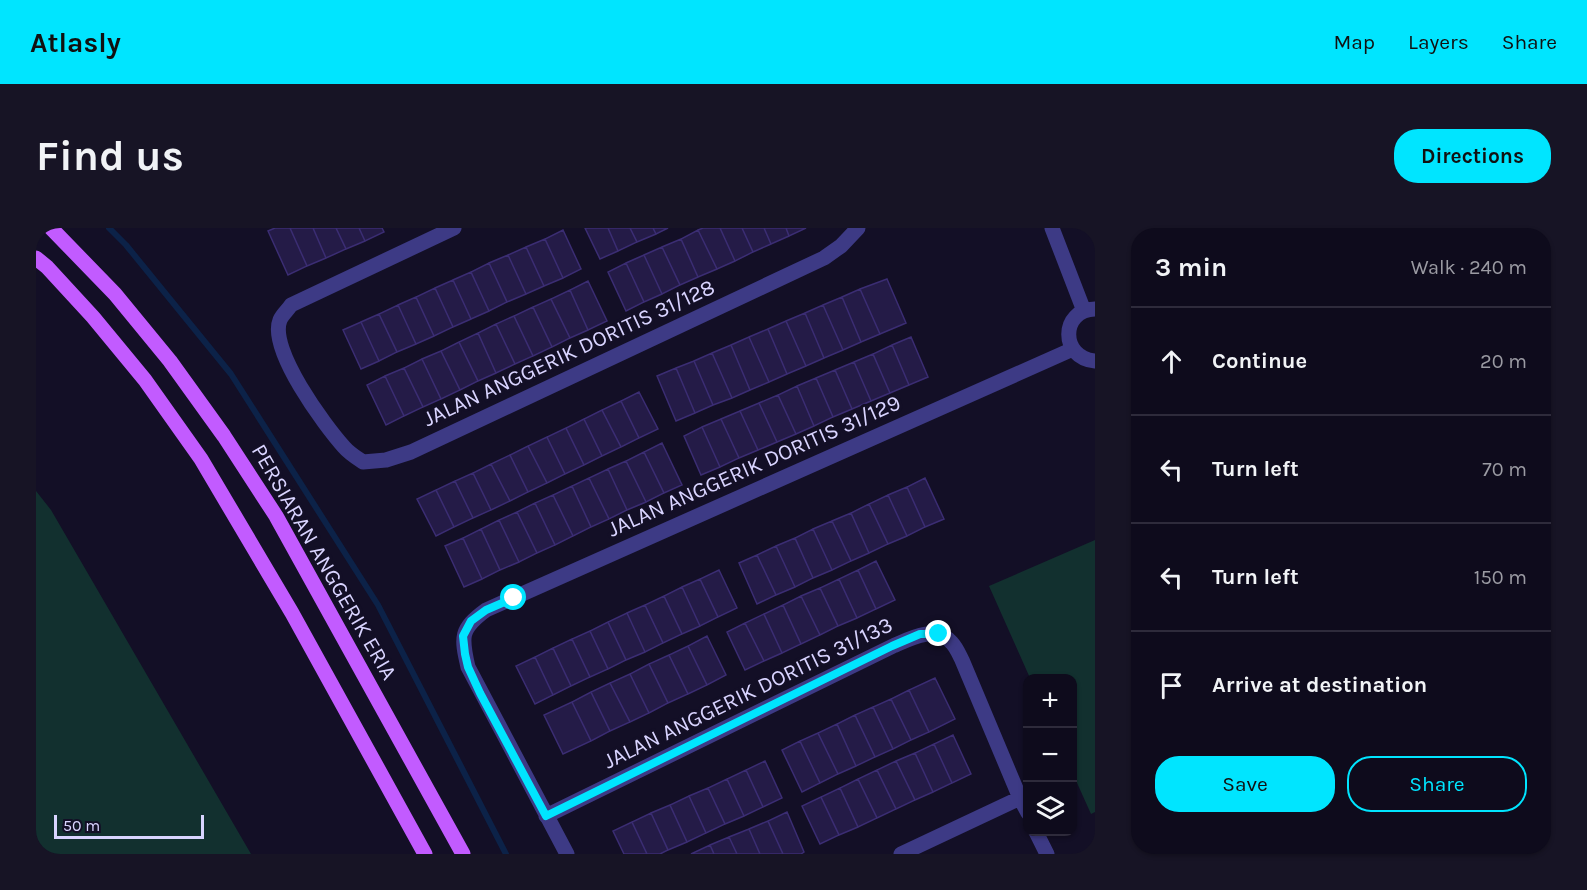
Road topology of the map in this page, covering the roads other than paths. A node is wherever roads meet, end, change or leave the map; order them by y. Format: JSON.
{"nodes":[{"id":1,"x":51,"y":228,"type":"edge"},
{"id":2,"x":454,"y":228,"type":"edge"},
{"id":3,"x":858,"y":228,"type":"edge"},
{"id":4,"x":1052,"y":228,"type":"edge"},
{"id":5,"x":36,"y":258,"type":"edge"},
{"id":6,"x":1089,"y":310,"type":"edge"},
{"id":7,"x":1073,"y":349,"type":"junction"},
{"id":8,"x":1095,"y":361,"type":"edge"},
{"id":9,"x":1020,"y":798,"type":"junction"},
{"id":10,"x":1023,"y":804,"type":"edge"},
{"id":11,"x":546,"y":816,"type":"junction"},
{"id":12,"x":1038,"y":836,"type":"edge"},
{"id":13,"x":425,"y":854,"type":"edge"},
{"id":14,"x":463,"y":854,"type":"edge"},
{"id":15,"x":567,"y":854,"type":"edge"},
{"id":16,"x":900,"y":854,"type":"edge"},
{"id":17,"x":1047,"y":854,"type":"edge"}],
"edges":[{"from":1,"to":14,"type":"main road","name":"PERSIARAN ANGGERIK ERIA"},
{"from":2,"to":3,"type":"street","name":"JALAN ANGGERIK DORITIS 31/128"},
{"from":4,"to":6,"type":"street"},
{"from":5,"to":13,"type":"main road"},
{"from":6,"to":7,"type":"street"},
{"from":7,"to":8,"type":"street"},
{"from":7,"to":11,"type":"street","name":"JALAN ANGGERIK DORITIS 31/129"},
{"from":9,"to":10,"type":"street"},
{"from":9,"to":11,"type":"street","name":"JALAN ANGGERIK DORITIS 31/133"},
{"from":9,"to":16,"type":"street"},
{"from":11,"to":15,"type":"street"},
{"from":12,"to":17,"type":"street"}]}
